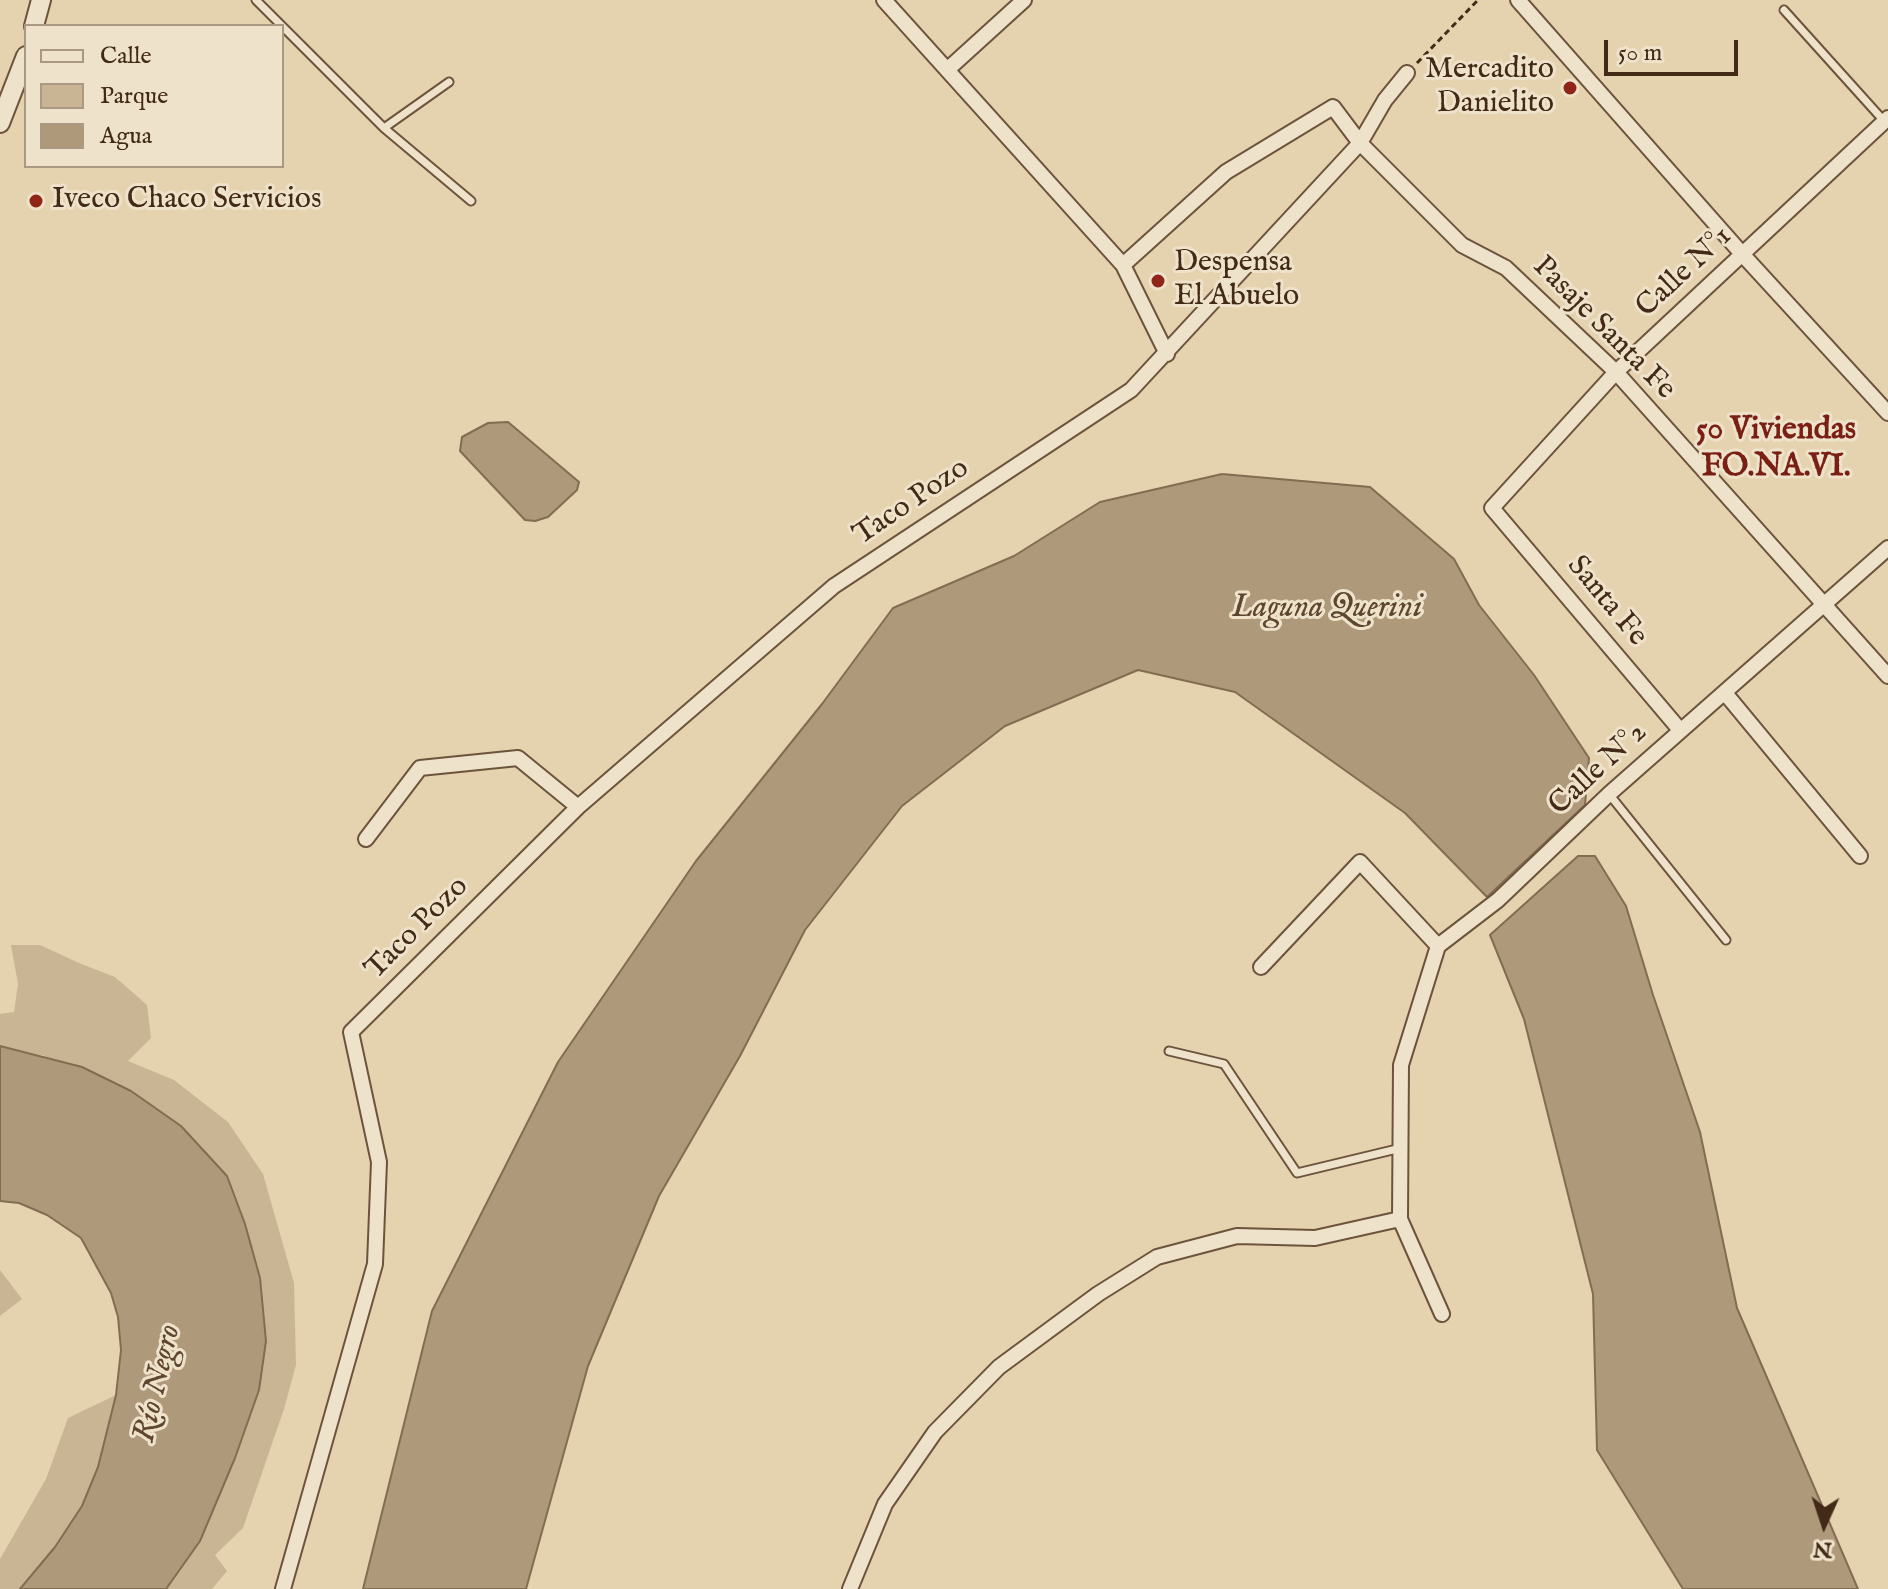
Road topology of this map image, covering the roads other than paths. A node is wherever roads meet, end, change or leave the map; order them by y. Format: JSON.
{"nodes":[{"id":1,"x":41,"y":0,"type":"edge"},
{"id":2,"x":256,"y":0,"type":"edge"},
{"id":3,"x":884,"y":0,"type":"edge"},
{"id":4,"x":1024,"y":0,"type":"edge"},
{"id":5,"x":1518,"y":0,"type":"edge"},
{"id":6,"x":1784,"y":10,"type":"dead end"},
{"id":7,"x":35,"y":24,"type":"edge"},
{"id":8,"x":280,"y":24,"type":"edge"},
{"id":9,"x":284,"y":28,"type":"edge"},
{"id":10,"x":24,"y":59,"type":"edge"},
{"id":11,"x":947,"y":70,"type":"junction"},
{"id":12,"x":1407,"y":73,"type":"road end"},
{"id":13,"x":449,"y":82,"type":"dead end"},
{"id":14,"x":8,"y":84,"type":"edge"},
{"id":15,"x":1886,"y":119,"type":"edge"},
{"id":16,"x":0,"y":123,"type":"edge"},
{"id":17,"x":384,"y":128,"type":"junction"},
{"id":18,"x":1360,"y":143,"type":"junction"},
{"id":19,"x":471,"y":201,"type":"dead end"},
{"id":20,"x":1743,"y":255,"type":"junction"},
{"id":21,"x":1123,"y":265,"type":"junction"},
{"id":22,"x":1167,"y":354,"type":"junction"},
{"id":23,"x":1616,"y":372,"type":"junction"},
{"id":24,"x":1888,"y":413,"type":"edge"},
{"id":25,"x":1492,"y":508,"type":"joint"},
{"id":26,"x":1888,"y":548,"type":"edge"},
{"id":27,"x":1824,"y":606,"type":"junction"},
{"id":28,"x":1888,"y":676,"type":"edge"},
{"id":29,"x":1725,"y":693,"type":"junction"},
{"id":30,"x":1680,"y":730,"type":"junction"},
{"id":31,"x":1609,"y":794,"type":"junction"},
{"id":32,"x":578,"y":807,"type":"junction"},
{"id":33,"x":366,"y":839,"type":"dead end"},
{"id":34,"x":1860,"y":856,"type":"dead end"},
{"id":35,"x":1726,"y":940,"type":"dead end"},
{"id":36,"x":1438,"y":946,"type":"junction"},
{"id":37,"x":1261,"y":967,"type":"dead end"},
{"id":38,"x":1169,"y":1051,"type":"dead end"},
{"id":39,"x":1401,"y":1148,"type":"junction"},
{"id":40,"x":1400,"y":1219,"type":"junction"},
{"id":41,"x":1442,"y":1314,"type":"dead end"},
{"id":42,"x":283,"y":1589,"type":"edge"},
{"id":43,"x":850,"y":1589,"type":"edge"}],
"edges":[{"from":1,"to":7,"type":"street"},
{"from":2,"to":8,"type":"lane"},
{"from":3,"to":11,"type":"street"},
{"from":4,"to":11,"type":"street"},
{"from":5,"to":20,"type":"street"},
{"from":6,"to":15,"type":"lane"},
{"from":9,"to":17,"type":"lane"},
{"from":10,"to":14,"type":"street"},
{"from":11,"to":21,"type":"street"},
{"from":12,"to":18,"type":"street","name":"Taco Pozo"},
{"from":13,"to":17,"type":"lane"},
{"from":14,"to":16,"type":"street"},
{"from":15,"to":20,"type":"street","name":"Calle N°1"},
{"from":17,"to":19,"type":"lane"},
{"from":18,"to":21,"type":"street","name":"Pasaje Santa Fe"},
{"from":18,"to":22,"type":"street","name":"Taco Pozo"},
{"from":18,"to":23,"type":"street","name":"Pasaje Santa Fe"},
{"from":20,"to":23,"type":"street","name":"Calle N°1"},
{"from":20,"to":24,"type":"street"},
{"from":21,"to":22,"type":"street"},
{"from":22,"to":32,"type":"street","name":"Taco Pozo"},
{"from":23,"to":25,"type":"street","name":"Calle N°1"},
{"from":23,"to":27,"type":"street","name":"Pasaje Santa Fe"},
{"from":25,"to":30,"type":"street","name":"Santa Fe"},
{"from":26,"to":27,"type":"street","name":"Calle N°2"},
{"from":27,"to":28,"type":"street","name":"Pasaje Santa Fe"},
{"from":27,"to":29,"type":"street","name":"Calle N°2"},
{"from":29,"to":30,"type":"street","name":"Calle N°2"},
{"from":29,"to":34,"type":"street"},
{"from":30,"to":31,"type":"street","name":"Calle N°2"},
{"from":31,"to":35,"type":"lane"},
{"from":31,"to":36,"type":"street","name":"Calle N°2"},
{"from":32,"to":33,"type":"street"},
{"from":32,"to":42,"type":"street","name":"Taco Pozo"},
{"from":36,"to":37,"type":"street"},
{"from":36,"to":39,"type":"street"},
{"from":38,"to":39,"type":"lane"},
{"from":39,"to":40,"type":"street"},
{"from":40,"to":41,"type":"street"},
{"from":40,"to":43,"type":"street"}]}
